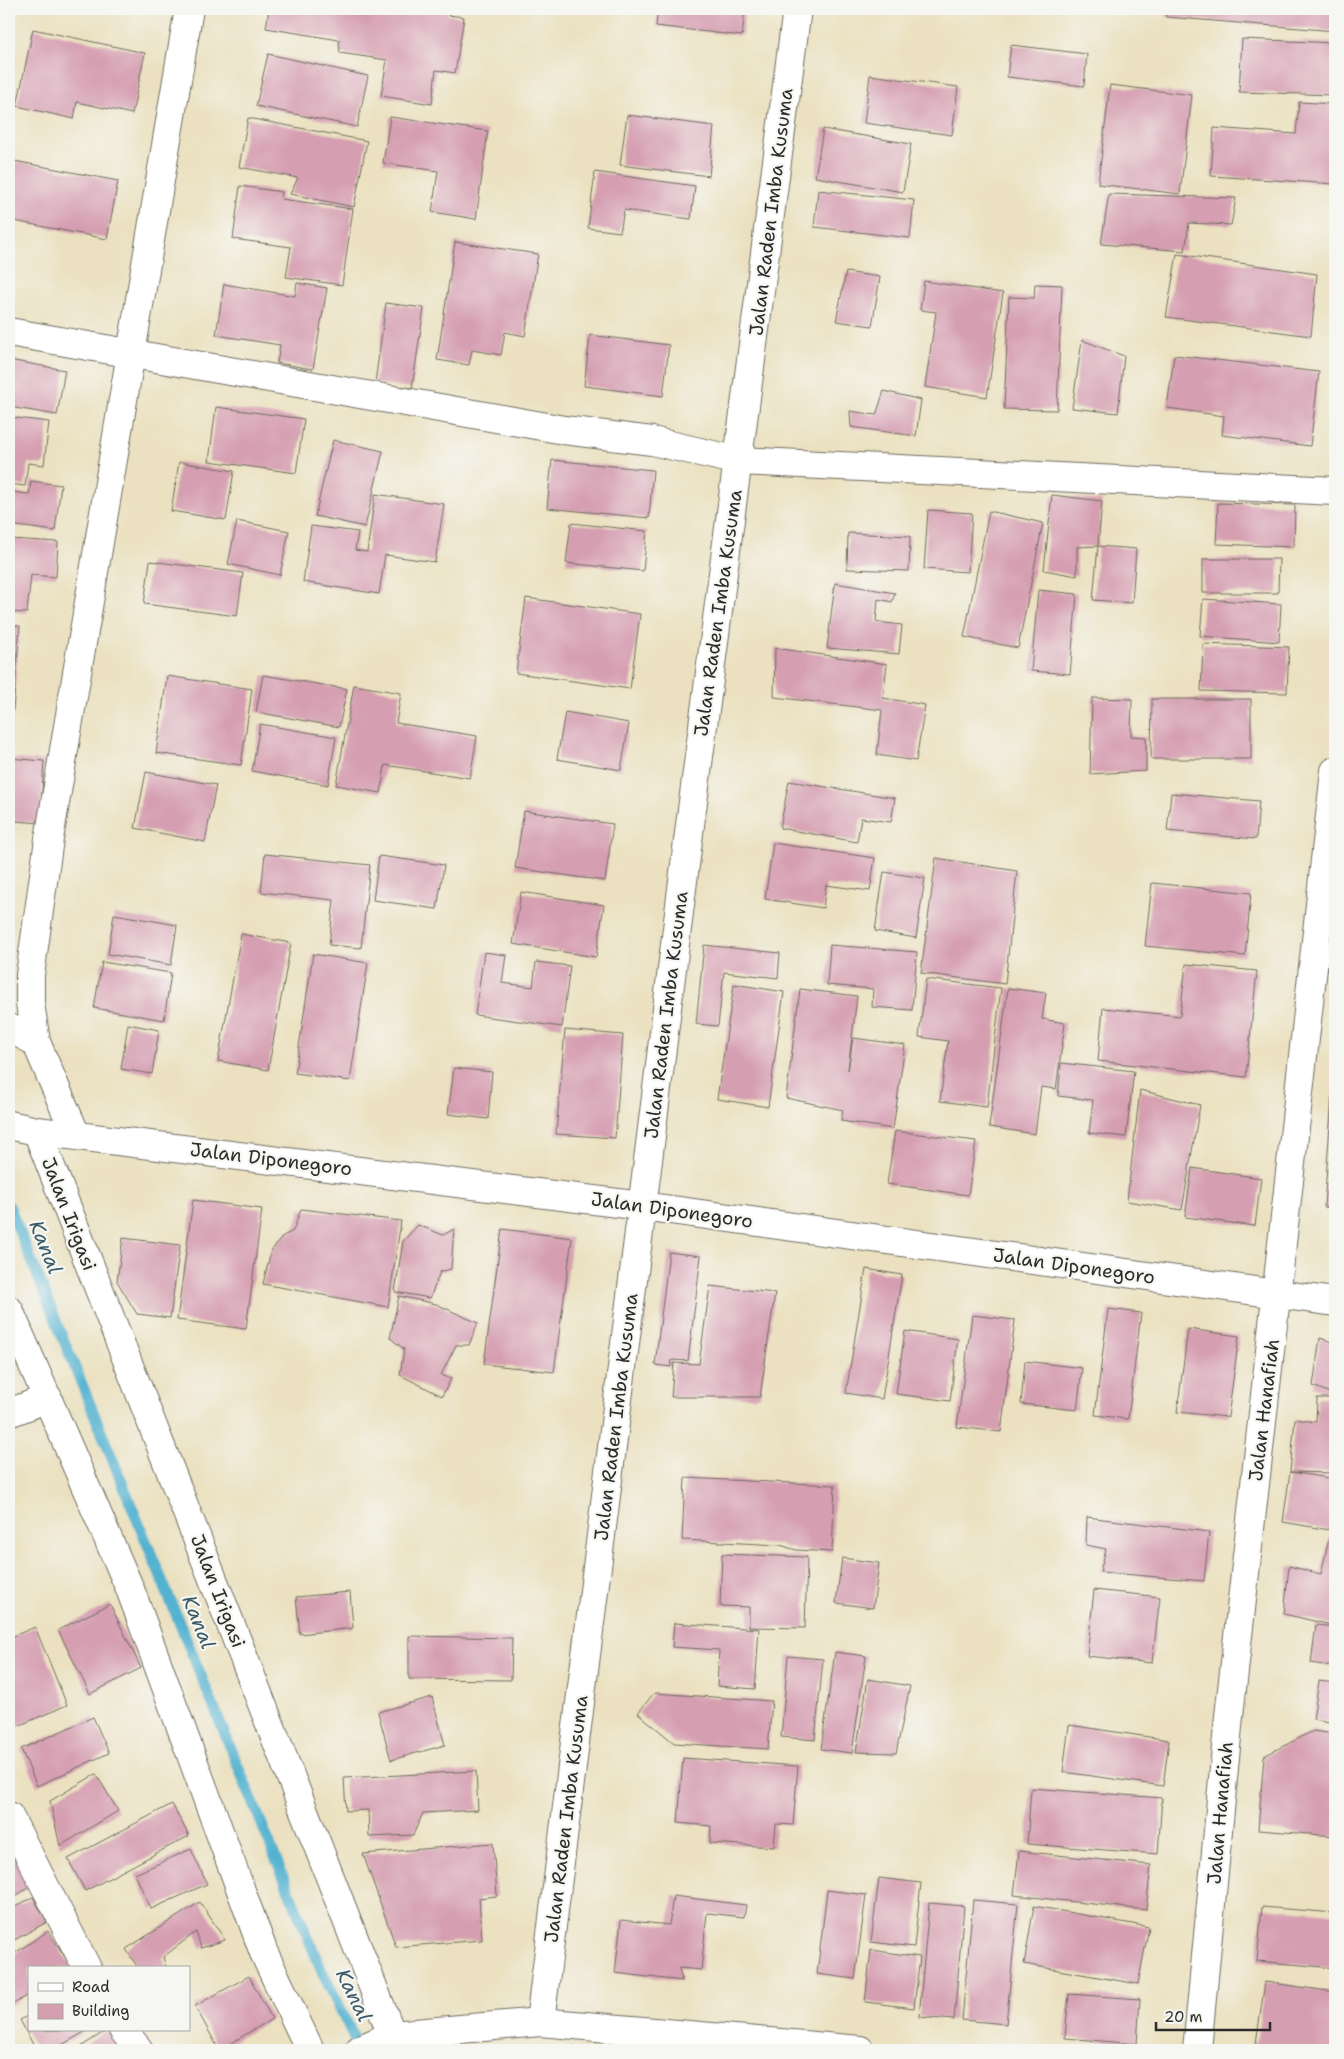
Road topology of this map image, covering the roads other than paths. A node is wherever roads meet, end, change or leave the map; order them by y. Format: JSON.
{"nodes":[{"id":1,"x":189,"y":9,"type":"edge"},
{"id":2,"x":797,"y":9,"type":"edge"},
{"id":3,"x":9,"y":332,"type":"edge"},
{"id":4,"x":129,"y":354,"type":"junction"},
{"id":5,"x":739,"y":461,"type":"junction"},
{"id":6,"x":1335,"y":491,"type":"edge"},
{"id":7,"x":1335,"y":771,"type":"edge"},
{"id":8,"x":9,"y":1028,"type":"edge"},
{"id":9,"x":36,"y":1042,"type":"junction"},
{"id":10,"x":23,"y":1128,"type":"edge"},
{"id":11,"x":76,"y":1135,"type":"junction"},
{"id":12,"x":642,"y":1206,"type":"junction"},
{"id":13,"x":1277,"y":1295,"type":"junction"},
{"id":14,"x":1335,"y":1302,"type":"edge"},
{"id":15,"x":9,"y":1310,"type":"edge"},
{"id":16,"x":48,"y":1398,"type":"junction"},
{"id":17,"x":9,"y":1413,"type":"edge"},
{"id":18,"x":10,"y":1824,"type":"edge"},
{"id":19,"x":86,"y":1966,"type":"edge"},
{"id":20,"x":540,"y":2022,"type":"junction"},
{"id":21,"x":123,"y":2032,"type":"edge"},
{"id":22,"x":384,"y":2044,"type":"edge"},
{"id":23,"x":139,"y":2050,"type":"edge"},
{"id":24,"x":310,"y":2050,"type":"edge"},
{"id":25,"x":860,"y":2050,"type":"edge"},
{"id":26,"x":1197,"y":2050,"type":"edge"}],
"edges":[{"from":1,"to":4,"type":"street"},
{"from":2,"to":5,"type":"street","name":"Jalan Raden Imba Kusuma"},
{"from":3,"to":4,"type":"street"},
{"from":4,"to":5,"type":"street"},
{"from":4,"to":9,"type":"street"},
{"from":5,"to":6,"type":"street"},
{"from":5,"to":12,"type":"street","name":"Jalan Raden Imba Kusuma"},
{"from":7,"to":13,"type":"street","name":"Jalan Hanafiah"},
{"from":8,"to":9,"type":"street"},
{"from":9,"to":11,"type":"street"},
{"from":10,"to":11,"type":"street","name":"Jalan Diponegoro"},
{"from":10,"to":22,"type":"street","name":"Jalan Irigasi"},
{"from":11,"to":12,"type":"street","name":"Jalan Diponegoro"},
{"from":12,"to":13,"type":"street","name":"Jalan Diponegoro"},
{"from":12,"to":20,"type":"street","name":"Jalan Raden Imba Kusuma"},
{"from":13,"to":14,"type":"street","name":"Jalan Diponegoro"},
{"from":13,"to":26,"type":"street","name":"Jalan Hanafiah"},
{"from":15,"to":16,"type":"street"},
{"from":16,"to":17,"type":"street"},
{"from":16,"to":24,"type":"street"},
{"from":18,"to":19,"type":"street"},
{"from":20,"to":22,"type":"street"},
{"from":20,"to":25,"type":"street"},
{"from":21,"to":23,"type":"street"}]}
